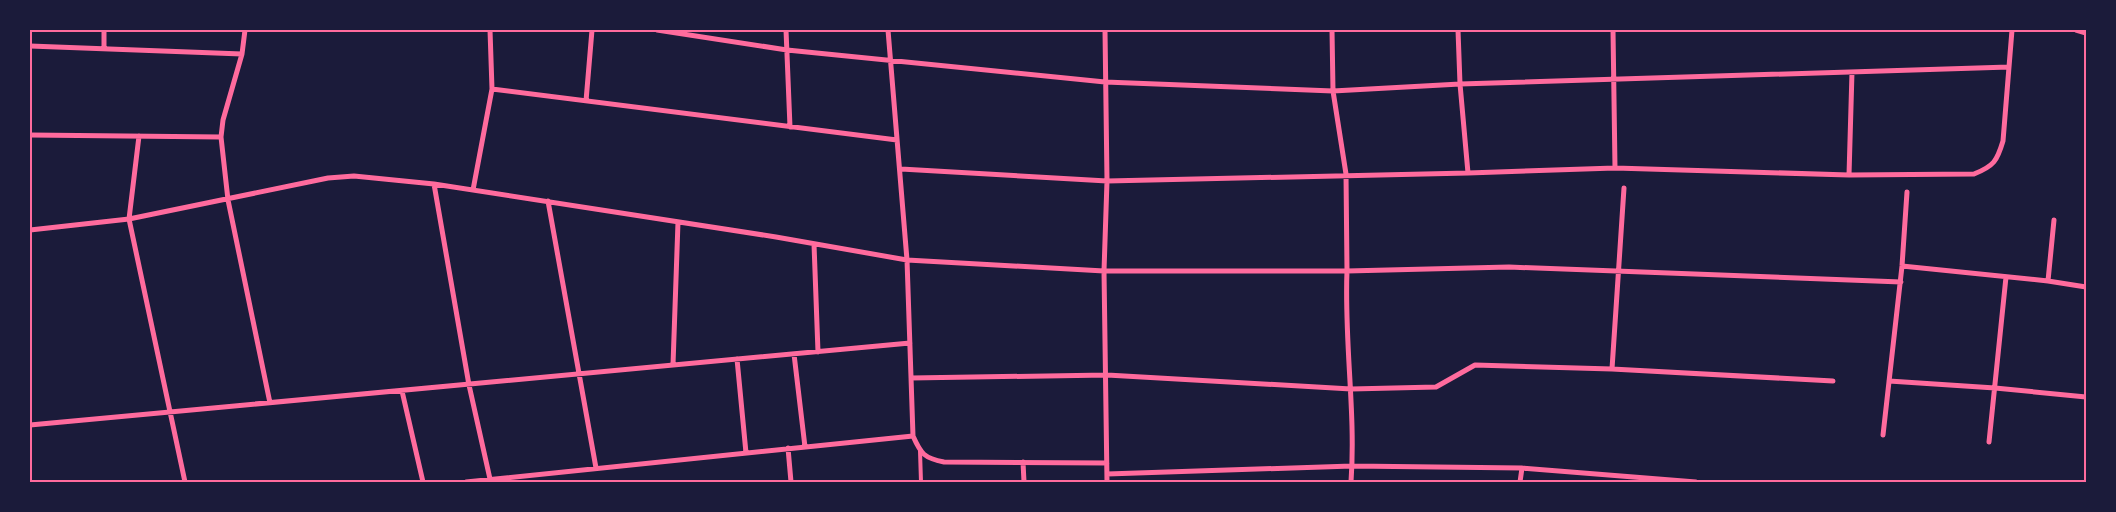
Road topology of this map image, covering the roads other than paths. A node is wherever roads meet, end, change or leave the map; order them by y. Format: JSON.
{"nodes":[{"id":1,"x":104,"y":30,"type":"edge"},
{"id":2,"x":244,"y":30,"type":"edge"},
{"id":3,"x":490,"y":30,"type":"edge"},
{"id":4,"x":592,"y":30,"type":"edge"},
{"id":5,"x":657,"y":30,"type":"edge"},
{"id":6,"x":786,"y":30,"type":"edge"},
{"id":7,"x":888,"y":30,"type":"edge"},
{"id":8,"x":1106,"y":30,"type":"edge"},
{"id":9,"x":1332,"y":30,"type":"edge"},
{"id":10,"x":1458,"y":30,"type":"edge"},
{"id":11,"x":1613,"y":30,"type":"edge"},
{"id":12,"x":2012,"y":30,"type":"edge"},
{"id":13,"x":2076,"y":30,"type":"edge"},
{"id":14,"x":2086,"y":33,"type":"edge"},
{"id":15,"x":30,"y":46,"type":"edge"},
{"id":16,"x":104,"y":49,"type":"junction"},
{"id":17,"x":787,"y":50,"type":"junction"},
{"id":18,"x":242,"y":54,"type":"junction"},
{"id":19,"x":891,"y":61,"type":"junction"},
{"id":20,"x":2009,"y":67,"type":"junction"},
{"id":21,"x":1852,"y":72,"type":"junction"},
{"id":22,"x":1614,"y":79,"type":"junction"},
{"id":23,"x":1105,"y":82,"type":"junction"},
{"id":24,"x":1460,"y":84,"type":"junction"},
{"id":25,"x":492,"y":89,"type":"junction"},
{"id":26,"x":1333,"y":92,"type":"junction"},
{"id":27,"x":586,"y":101,"type":"junction"},
{"id":28,"x":790,"y":127,"type":"junction"},
{"id":29,"x":30,"y":135,"type":"edge"},
{"id":30,"x":139,"y":136,"type":"junction"},
{"id":31,"x":220,"y":136,"type":"junction"},
{"id":32,"x":897,"y":140,"type":"junction"},
{"id":33,"x":1615,"y":168,"type":"junction"},
{"id":34,"x":901,"y":169,"type":"junction"},
{"id":35,"x":1468,"y":173,"type":"junction"},
{"id":36,"x":1346,"y":174,"type":"junction"},
{"id":37,"x":1849,"y":175,"type":"junction"},
{"id":38,"x":1107,"y":180,"type":"junction"},
{"id":39,"x":434,"y":184,"type":"junction"},
{"id":40,"x":1624,"y":188,"type":"dead end"},
{"id":41,"x":473,"y":190,"type":"junction"},
{"id":42,"x":1907,"y":192,"type":"dead end"},
{"id":43,"x":228,"y":200,"type":"junction"},
{"id":44,"x":548,"y":201,"type":"junction"},
{"id":45,"x":129,"y":219,"type":"junction"},
{"id":46,"x":2054,"y":220,"type":"dead end"},
{"id":47,"x":678,"y":222,"type":"junction"},
{"id":48,"x":30,"y":230,"type":"edge"},
{"id":49,"x":814,"y":244,"type":"junction"},
{"id":50,"x":907,"y":260,"type":"junction"},
{"id":51,"x":1902,"y":266,"type":"junction"},
{"id":52,"x":1618,"y":270,"type":"junction"},
{"id":53,"x":1104,"y":271,"type":"junction"},
{"id":54,"x":1347,"y":271,"type":"junction"},
{"id":55,"x":2006,"y":277,"type":"junction"},
{"id":56,"x":2048,"y":281,"type":"junction"},
{"id":57,"x":1901,"y":282,"type":"junction"},
{"id":58,"x":2086,"y":287,"type":"edge"},
{"id":59,"x":910,"y":343,"type":"junction"},
{"id":60,"x":818,"y":352,"type":"junction"},
{"id":61,"x":794,"y":354,"type":"junction"},
{"id":62,"x":737,"y":359,"type":"junction"},
{"id":63,"x":673,"y":366,"type":"junction"},
{"id":64,"x":1612,"y":369,"type":"junction"},
{"id":65,"x":579,"y":374,"type":"junction"},
{"id":66,"x":1107,"y":375,"type":"junction"},
{"id":67,"x":911,"y":378,"type":"junction"},
{"id":68,"x":1833,"y":381,"type":"dead end"},
{"id":69,"x":1889,"y":381,"type":"junction"},
{"id":70,"x":470,"y":385,"type":"junction"},
{"id":71,"x":1995,"y":388,"type":"junction"},
{"id":72,"x":1351,"y":389,"type":"junction"},
{"id":73,"x":402,"y":391,"type":"junction"},
{"id":74,"x":2086,"y":398,"type":"edge"},
{"id":75,"x":270,"y":403,"type":"junction"},
{"id":76,"x":170,"y":411,"type":"junction"},
{"id":77,"x":30,"y":425,"type":"edge"},
{"id":78,"x":1883,"y":435,"type":"dead end"},
{"id":79,"x":913,"y":436,"type":"junction"},
{"id":80,"x":1989,"y":442,"type":"dead end"},
{"id":81,"x":805,"y":447,"type":"junction"},
{"id":82,"x":788,"y":448,"type":"junction"},
{"id":83,"x":920,"y":451,"type":"junction"},
{"id":84,"x":746,"y":453,"type":"junction"},
{"id":85,"x":1023,"y":462,"type":"junction"},
{"id":86,"x":1107,"y":463,"type":"junction"},
{"id":87,"x":1352,"y":466,"type":"junction"},
{"id":88,"x":596,"y":468,"type":"junction"},
{"id":89,"x":1522,"y":468,"type":"junction"},
{"id":90,"x":1108,"y":474,"type":"junction"},
{"id":91,"x":490,"y":479,"type":"junction"},
{"id":92,"x":185,"y":482,"type":"edge"},
{"id":93,"x":423,"y":482,"type":"edge"},
{"id":94,"x":466,"y":482,"type":"edge"},
{"id":95,"x":791,"y":482,"type":"edge"},
{"id":96,"x":921,"y":482,"type":"edge"},
{"id":97,"x":1024,"y":482,"type":"edge"},
{"id":98,"x":1107,"y":482,"type":"edge"},
{"id":99,"x":1351,"y":482,"type":"edge"},
{"id":100,"x":1520,"y":482,"type":"edge"},
{"id":101,"x":1696,"y":482,"type":"edge"}],
"edges":[{"from":1,"to":16,"type":"street"},
{"from":2,"to":18,"type":"street"},
{"from":3,"to":25,"type":"street"},
{"from":4,"to":27,"type":"street"},
{"from":5,"to":17,"type":"street"},
{"from":6,"to":17,"type":"street"},
{"from":7,"to":19,"type":"street"},
{"from":8,"to":23,"type":"street"},
{"from":9,"to":26,"type":"street"},
{"from":10,"to":24,"type":"street"},
{"from":11,"to":22,"type":"street"},
{"from":12,"to":20,"type":"street"},
{"from":13,"to":14,"type":"street"},
{"from":15,"to":16,"type":"street"},
{"from":16,"to":18,"type":"street"},
{"from":17,"to":19,"type":"street"},
{"from":17,"to":28,"type":"street"},
{"from":18,"to":31,"type":"street"},
{"from":19,"to":23,"type":"street"},
{"from":19,"to":32,"type":"street"},
{"from":20,"to":21,"type":"street"},
{"from":20,"to":37,"type":"street"},
{"from":21,"to":22,"type":"street"},
{"from":21,"to":37,"type":"street"},
{"from":22,"to":24,"type":"street"},
{"from":22,"to":33,"type":"street"},
{"from":23,"to":26,"type":"street"},
{"from":23,"to":38,"type":"street"},
{"from":24,"to":26,"type":"street"},
{"from":24,"to":35,"type":"street"},
{"from":25,"to":27,"type":"street"},
{"from":25,"to":41,"type":"street"},
{"from":26,"to":36,"type":"street"},
{"from":27,"to":28,"type":"street"},
{"from":28,"to":32,"type":"street"},
{"from":29,"to":30,"type":"street"},
{"from":30,"to":31,"type":"street"},
{"from":30,"to":45,"type":"street"},
{"from":31,"to":43,"type":"street"},
{"from":32,"to":34,"type":"street"},
{"from":33,"to":35,"type":"street"},
{"from":33,"to":37,"type":"street"},
{"from":34,"to":38,"type":"street"},
{"from":34,"to":50,"type":"street"},
{"from":35,"to":36,"type":"street"},
{"from":36,"to":38,"type":"street"},
{"from":36,"to":54,"type":"street"},
{"from":38,"to":53,"type":"street"},
{"from":39,"to":41,"type":"street"},
{"from":39,"to":43,"type":"street"},
{"from":39,"to":70,"type":"street"},
{"from":40,"to":52,"type":"street"},
{"from":41,"to":44,"type":"street"},
{"from":42,"to":51,"type":"street"},
{"from":43,"to":45,"type":"street"},
{"from":43,"to":75,"type":"street"},
{"from":44,"to":47,"type":"street"},
{"from":44,"to":65,"type":"street"},
{"from":45,"to":48,"type":"street"},
{"from":45,"to":76,"type":"street"},
{"from":46,"to":56,"type":"street"},
{"from":47,"to":49,"type":"street"},
{"from":47,"to":63,"type":"street"},
{"from":49,"to":50,"type":"street"},
{"from":49,"to":60,"type":"street"},
{"from":50,"to":53,"type":"street"},
{"from":50,"to":59,"type":"street"},
{"from":51,"to":55,"type":"street"},
{"from":51,"to":57,"type":"street"},
{"from":52,"to":54,"type":"street"},
{"from":52,"to":57,"type":"street"},
{"from":52,"to":64,"type":"street"},
{"from":53,"to":54,"type":"street"},
{"from":53,"to":66,"type":"street"},
{"from":54,"to":72,"type":"street"},
{"from":55,"to":56,"type":"street"},
{"from":55,"to":71,"type":"street"},
{"from":56,"to":58,"type":"street"},
{"from":57,"to":69,"type":"street"},
{"from":59,"to":60,"type":"street"},
{"from":59,"to":67,"type":"street"},
{"from":60,"to":61,"type":"street"},
{"from":61,"to":62,"type":"street"},
{"from":61,"to":81,"type":"street"},
{"from":62,"to":63,"type":"street"},
{"from":62,"to":84,"type":"street"},
{"from":63,"to":65,"type":"street"},
{"from":64,"to":68,"type":"street"},
{"from":64,"to":72,"type":"street"},
{"from":65,"to":70,"type":"street"},
{"from":65,"to":88,"type":"street"},
{"from":66,"to":67,"type":"street"},
{"from":66,"to":72,"type":"street"},
{"from":66,"to":86,"type":"street"},
{"from":67,"to":79,"type":"street"},
{"from":69,"to":71,"type":"street"},
{"from":69,"to":78,"type":"street"},
{"from":70,"to":73,"type":"street"},
{"from":70,"to":91,"type":"street"},
{"from":71,"to":74,"type":"street"},
{"from":71,"to":80,"type":"street"},
{"from":72,"to":87,"type":"street"},
{"from":73,"to":75,"type":"street"},
{"from":73,"to":93,"type":"street"},
{"from":75,"to":76,"type":"street"},
{"from":76,"to":77,"type":"street"},
{"from":76,"to":92,"type":"street"},
{"from":79,"to":81,"type":"street"},
{"from":79,"to":83,"type":"street"},
{"from":81,"to":82,"type":"street"},
{"from":82,"to":84,"type":"street"},
{"from":82,"to":95,"type":"street"},
{"from":83,"to":85,"type":"street"},
{"from":83,"to":96,"type":"lane"},
{"from":84,"to":88,"type":"street"},
{"from":85,"to":86,"type":"street"},
{"from":85,"to":97,"type":"street"},
{"from":86,"to":90,"type":"street"},
{"from":87,"to":89,"type":"street"},
{"from":87,"to":90,"type":"street"},
{"from":87,"to":99,"type":"street"},
{"from":88,"to":91,"type":"street"},
{"from":89,"to":100,"type":"street"},
{"from":89,"to":101,"type":"street"},
{"from":90,"to":98,"type":"street"},
{"from":91,"to":94,"type":"street"}]}
